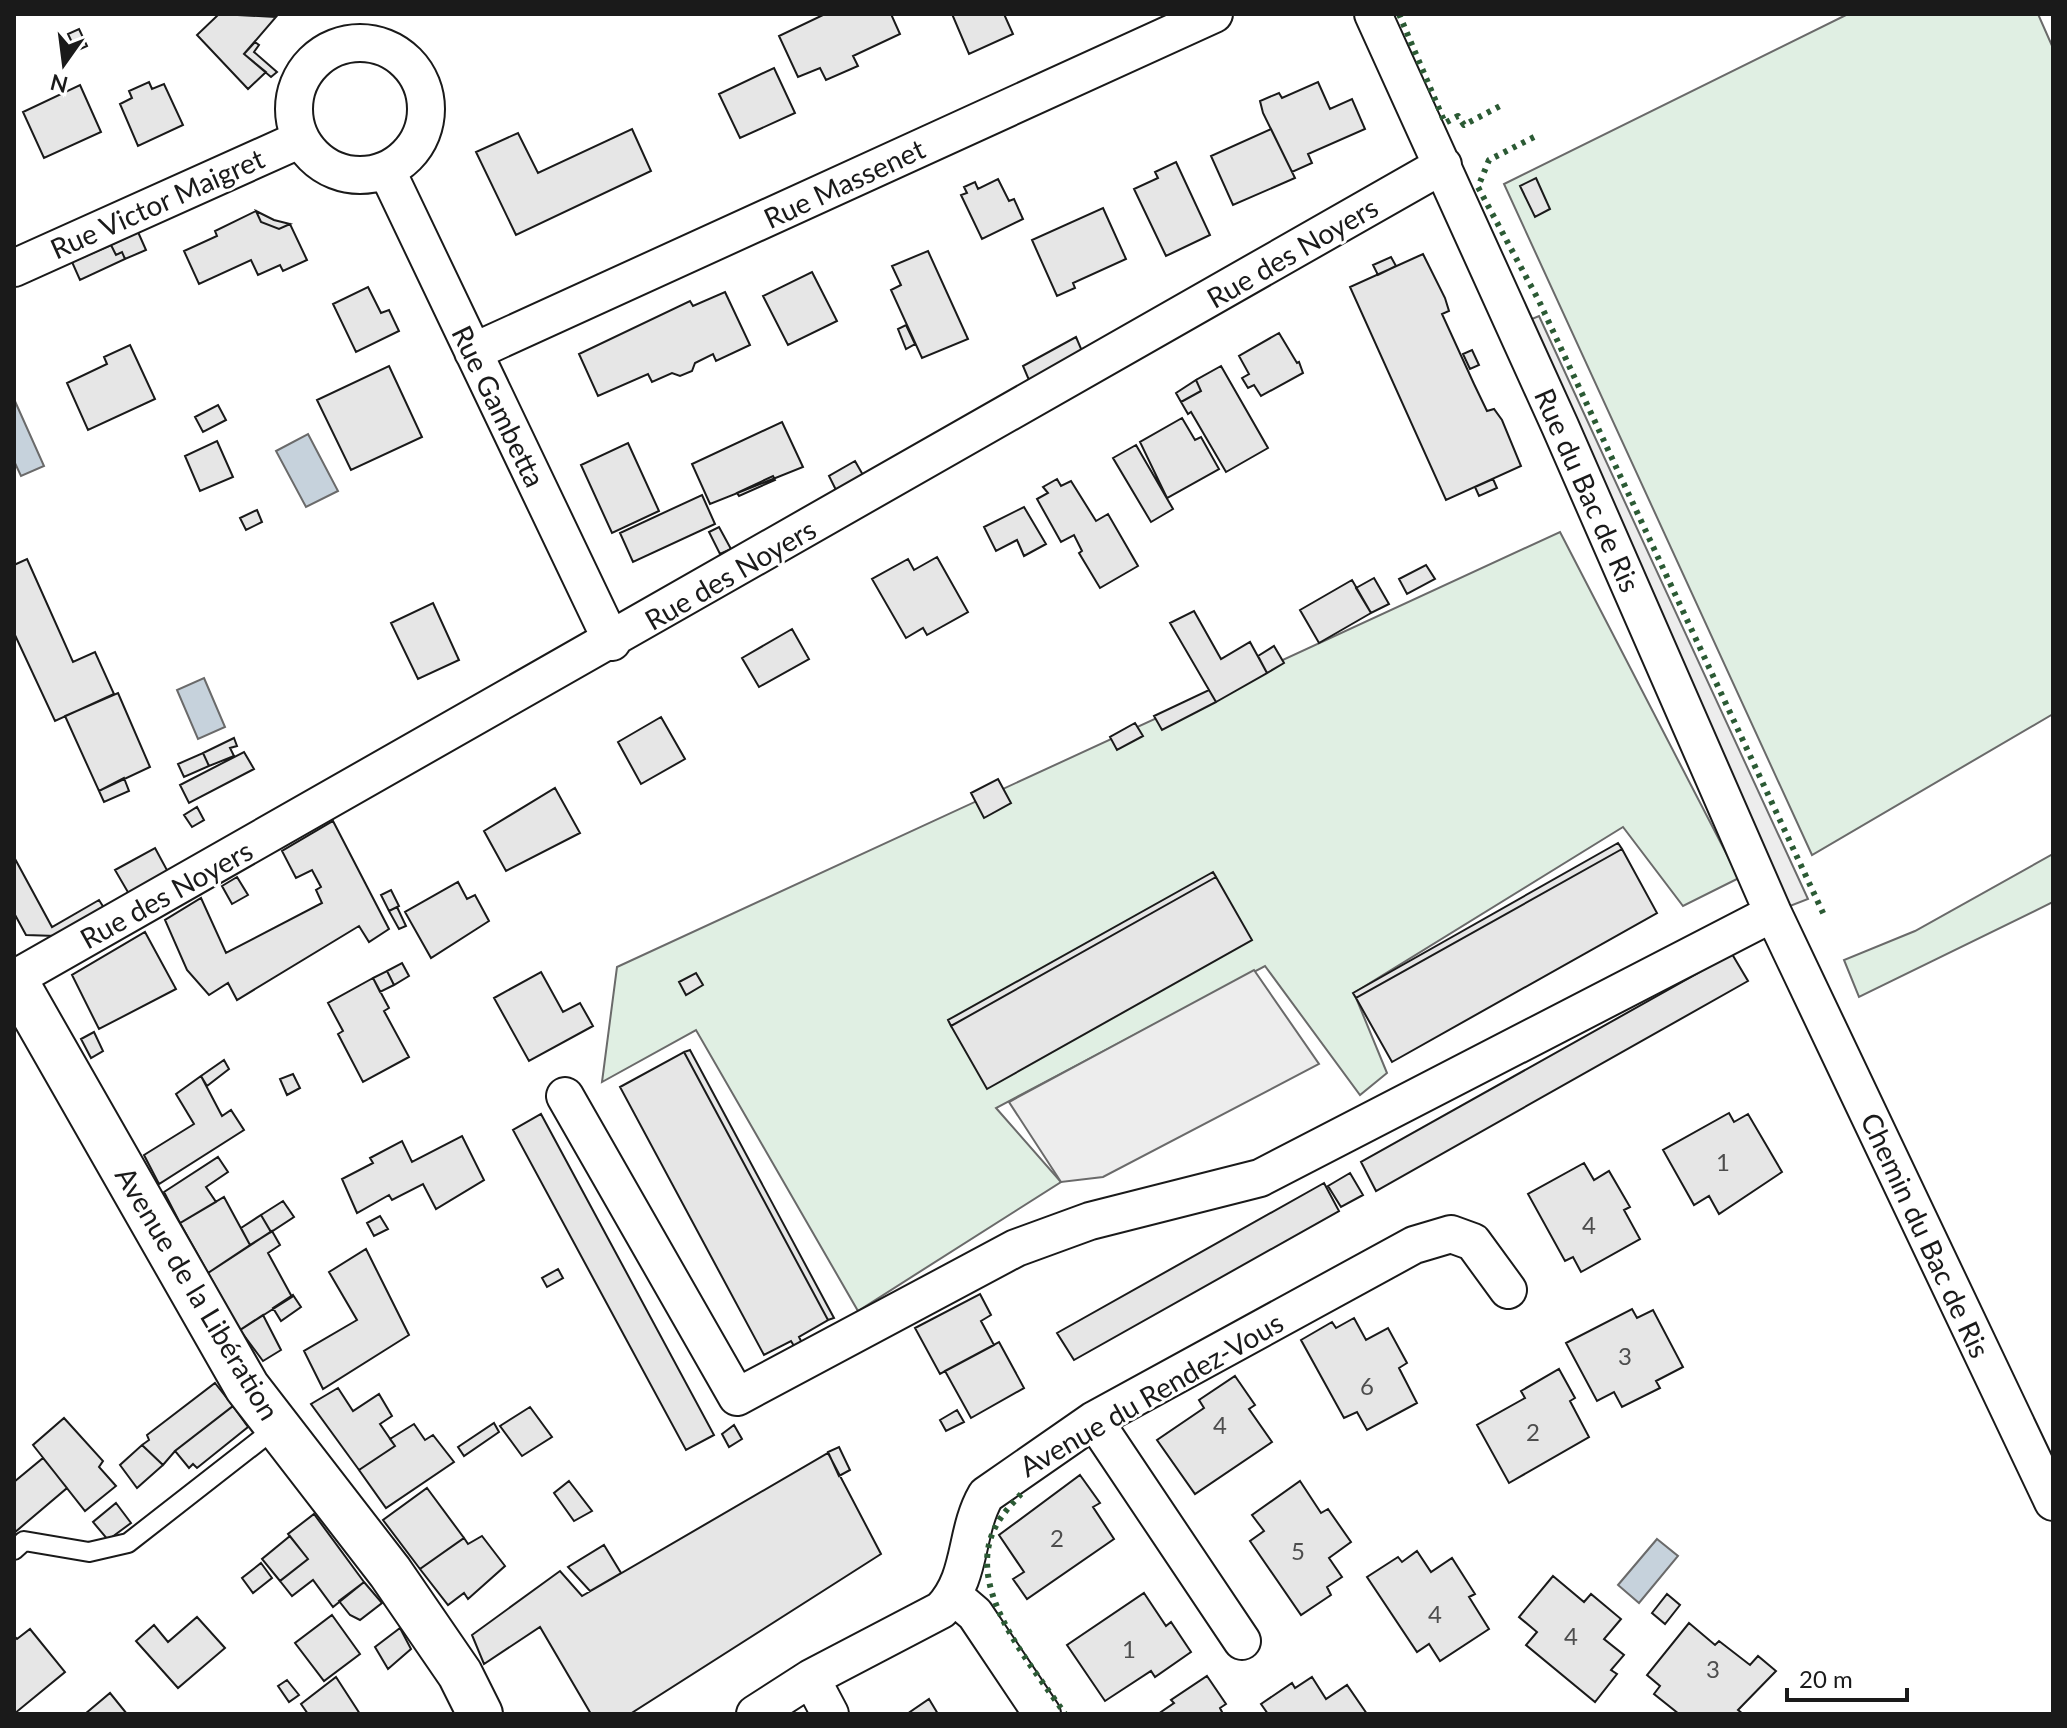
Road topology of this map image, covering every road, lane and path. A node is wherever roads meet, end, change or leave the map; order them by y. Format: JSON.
{"nodes":[{"id":1,"x":1214,"y":14,"type":"edge"},
{"id":2,"x":1373,"y":14,"type":"edge"},
{"id":3,"x":301,"y":139,"type":"junction"},
{"id":4,"x":1443,"y":165,"type":"junction"},
{"id":5,"x":387,"y":171,"type":"junction"},
{"id":6,"x":14,"y":268,"type":"edge"},
{"id":7,"x":473,"y":352,"type":"junction"},
{"id":8,"x":612,"y":642,"type":"junction"},
{"id":9,"x":1773,"y":913,"type":"junction"},
{"id":10,"x":1799,"y":968,"type":"joint"},
{"id":11,"x":14,"y":979,"type":"edge"},
{"id":12,"x":565,"y":1096,"type":"dead end"},
{"id":13,"x":1508,"y":1290,"type":"dead end"},
{"id":14,"x":1094,"y":1420,"type":"junction"},
{"id":15,"x":278,"y":1426,"type":"junction"},
{"id":16,"x":2053,"y":1502,"type":"edge"},
{"id":17,"x":14,"y":1550,"type":"edge"},
{"id":18,"x":954,"y":1596,"type":"junction"},
{"id":19,"x":1242,"y":1641,"type":"dead end"},
{"id":20,"x":811,"y":1678,"type":"junction"},
{"id":21,"x":480,"y":1714,"type":"edge"},
{"id":22,"x":755,"y":1714,"type":"edge"},
{"id":23,"x":830,"y":1714,"type":"edge"},
{"id":24,"x":1042,"y":1714,"type":"edge"}],
"edges":[{"from":1,"to":7,"type":"street","name":"Rue Massenet"},
{"from":2,"to":4,"type":"street","name":"Rue du Bac de Ris"},
{"from":3,"to":5,"type":"street"},
{"from":3,"to":5,"type":"street"},
{"from":3,"to":6,"type":"street","name":"Rue Victor Maigret"},
{"from":4,"to":8,"type":"street","name":"Rue des Noyers"},
{"from":4,"to":9,"type":"street","name":"Rue du Bac de Ris"},
{"from":5,"to":7,"type":"street","name":"Rue Gambetta"},
{"from":7,"to":8,"type":"street","name":"Rue Gambetta"},
{"from":8,"to":11,"type":"street","name":"Rue des Noyers"},
{"from":9,"to":10,"type":"street","name":"Rue du Bac de Ris"},
{"from":9,"to":12,"type":"street"},
{"from":10,"to":16,"type":"street","name":"Chemin du Bac de Ris"},
{"from":11,"to":15,"type":"main road","name":"Avenue de la Libération"},
{"from":13,"to":14,"type":"street","name":"Avenue du Rendez-Vous"},
{"from":14,"to":18,"type":"street","name":"Avenue du Rendez-Vous"},
{"from":14,"to":19,"type":"street"},
{"from":15,"to":17,"type":"lane"},
{"from":15,"to":21,"type":"main road","name":"Avenue de la Libération"},
{"from":18,"to":20,"type":"street"},
{"from":18,"to":24,"type":"street"},
{"from":20,"to":22,"type":"street"},
{"from":20,"to":23,"type":"street"}]}
